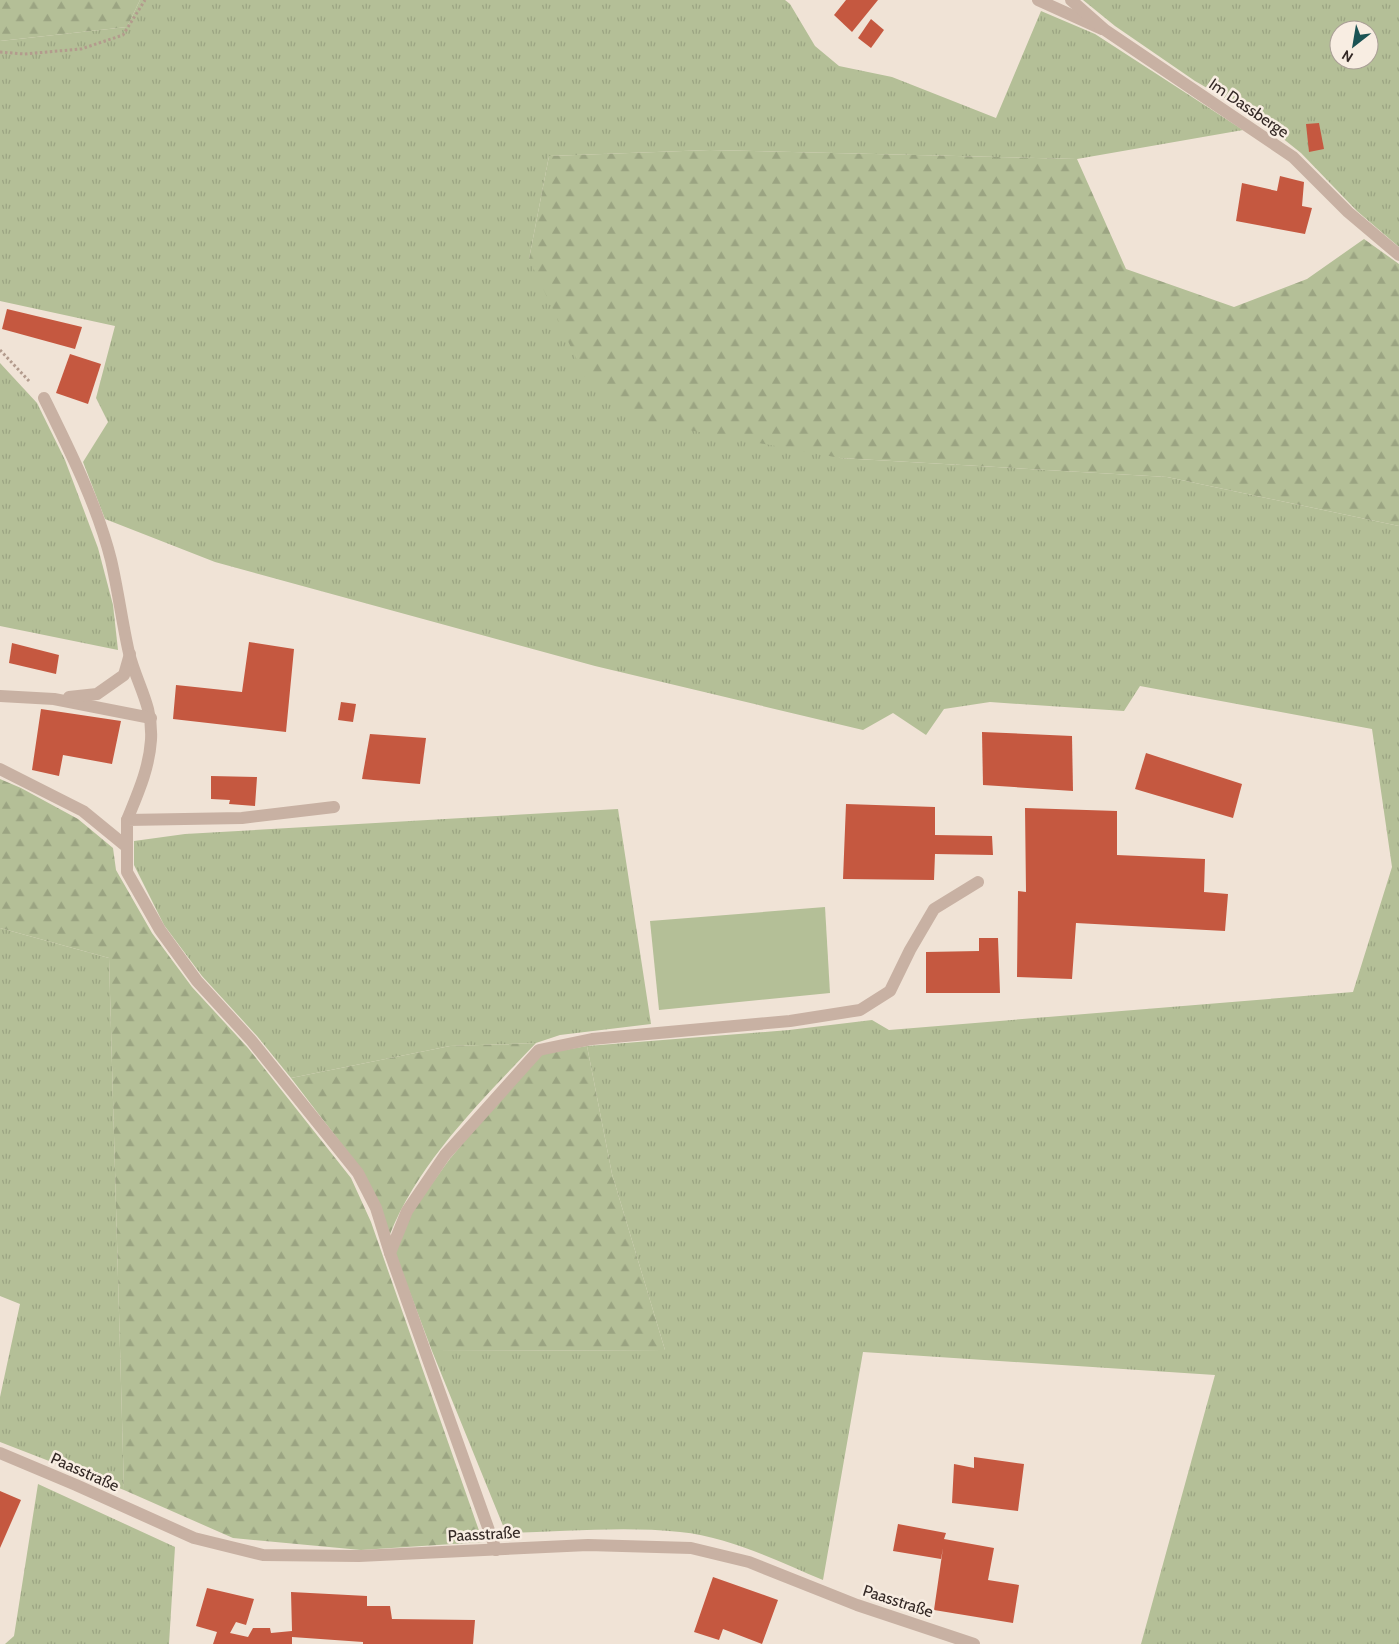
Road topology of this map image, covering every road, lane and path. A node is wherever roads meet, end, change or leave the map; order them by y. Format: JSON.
{"nodes":[{"id":1,"x":146,"y":0,"type":"edge"},
{"id":2,"x":1038,"y":0,"type":"edge"},
{"id":3,"x":1071,"y":0,"type":"edge"},
{"id":4,"x":1105,"y":30,"type":"junction"},
{"id":5,"x":0,"y":52,"type":"edge"},
{"id":6,"x":1399,"y":255,"type":"edge"},
{"id":7,"x":0,"y":350,"type":"edge"},
{"id":8,"x":44,"y":398,"type":"joint"},
{"id":9,"x":130,"y":654,"type":"junction"},
{"id":10,"x":0,"y":696,"type":"edge"},
{"id":11,"x":54,"y":698,"type":"junction"},
{"id":12,"x":151,"y":718,"type":"junction"},
{"id":13,"x":0,"y":769,"type":"edge"},
{"id":14,"x":334,"y":807,"type":"dead end"},
{"id":15,"x":127,"y":820,"type":"junction"},
{"id":16,"x":127,"y":847,"type":"junction"},
{"id":17,"x":978,"y":882,"type":"dead end"},
{"id":18,"x":390,"y":1253,"type":"junction"},
{"id":19,"x":0,"y":1453,"type":"edge"},
{"id":20,"x":496,"y":1550,"type":"junction"},
{"id":21,"x":974,"y":1644,"type":"edge"}],
"edges":[{"from":1,"to":5,"type":"path"},
{"from":2,"to":4,"type":"street"},
{"from":3,"to":4,"type":"street","name":"Im Dassberge"},
{"from":4,"to":6,"type":"street","name":"Im Dassberge"},
{"from":7,"to":8,"type":"path"},
{"from":8,"to":9,"type":"street"},
{"from":9,"to":11,"type":"street"},
{"from":9,"to":12,"type":"street"},
{"from":10,"to":11,"type":"street"},
{"from":11,"to":12,"type":"street"},
{"from":12,"to":15,"type":"street"},
{"from":13,"to":16,"type":"street"},
{"from":14,"to":15,"type":"street"},
{"from":15,"to":16,"type":"street"},
{"from":16,"to":18,"type":"street"},
{"from":17,"to":18,"type":"street"},
{"from":18,"to":20,"type":"street"},
{"from":19,"to":20,"type":"street","name":"Paasstraße"},
{"from":20,"to":21,"type":"street","name":"Paasstraße"}]}
